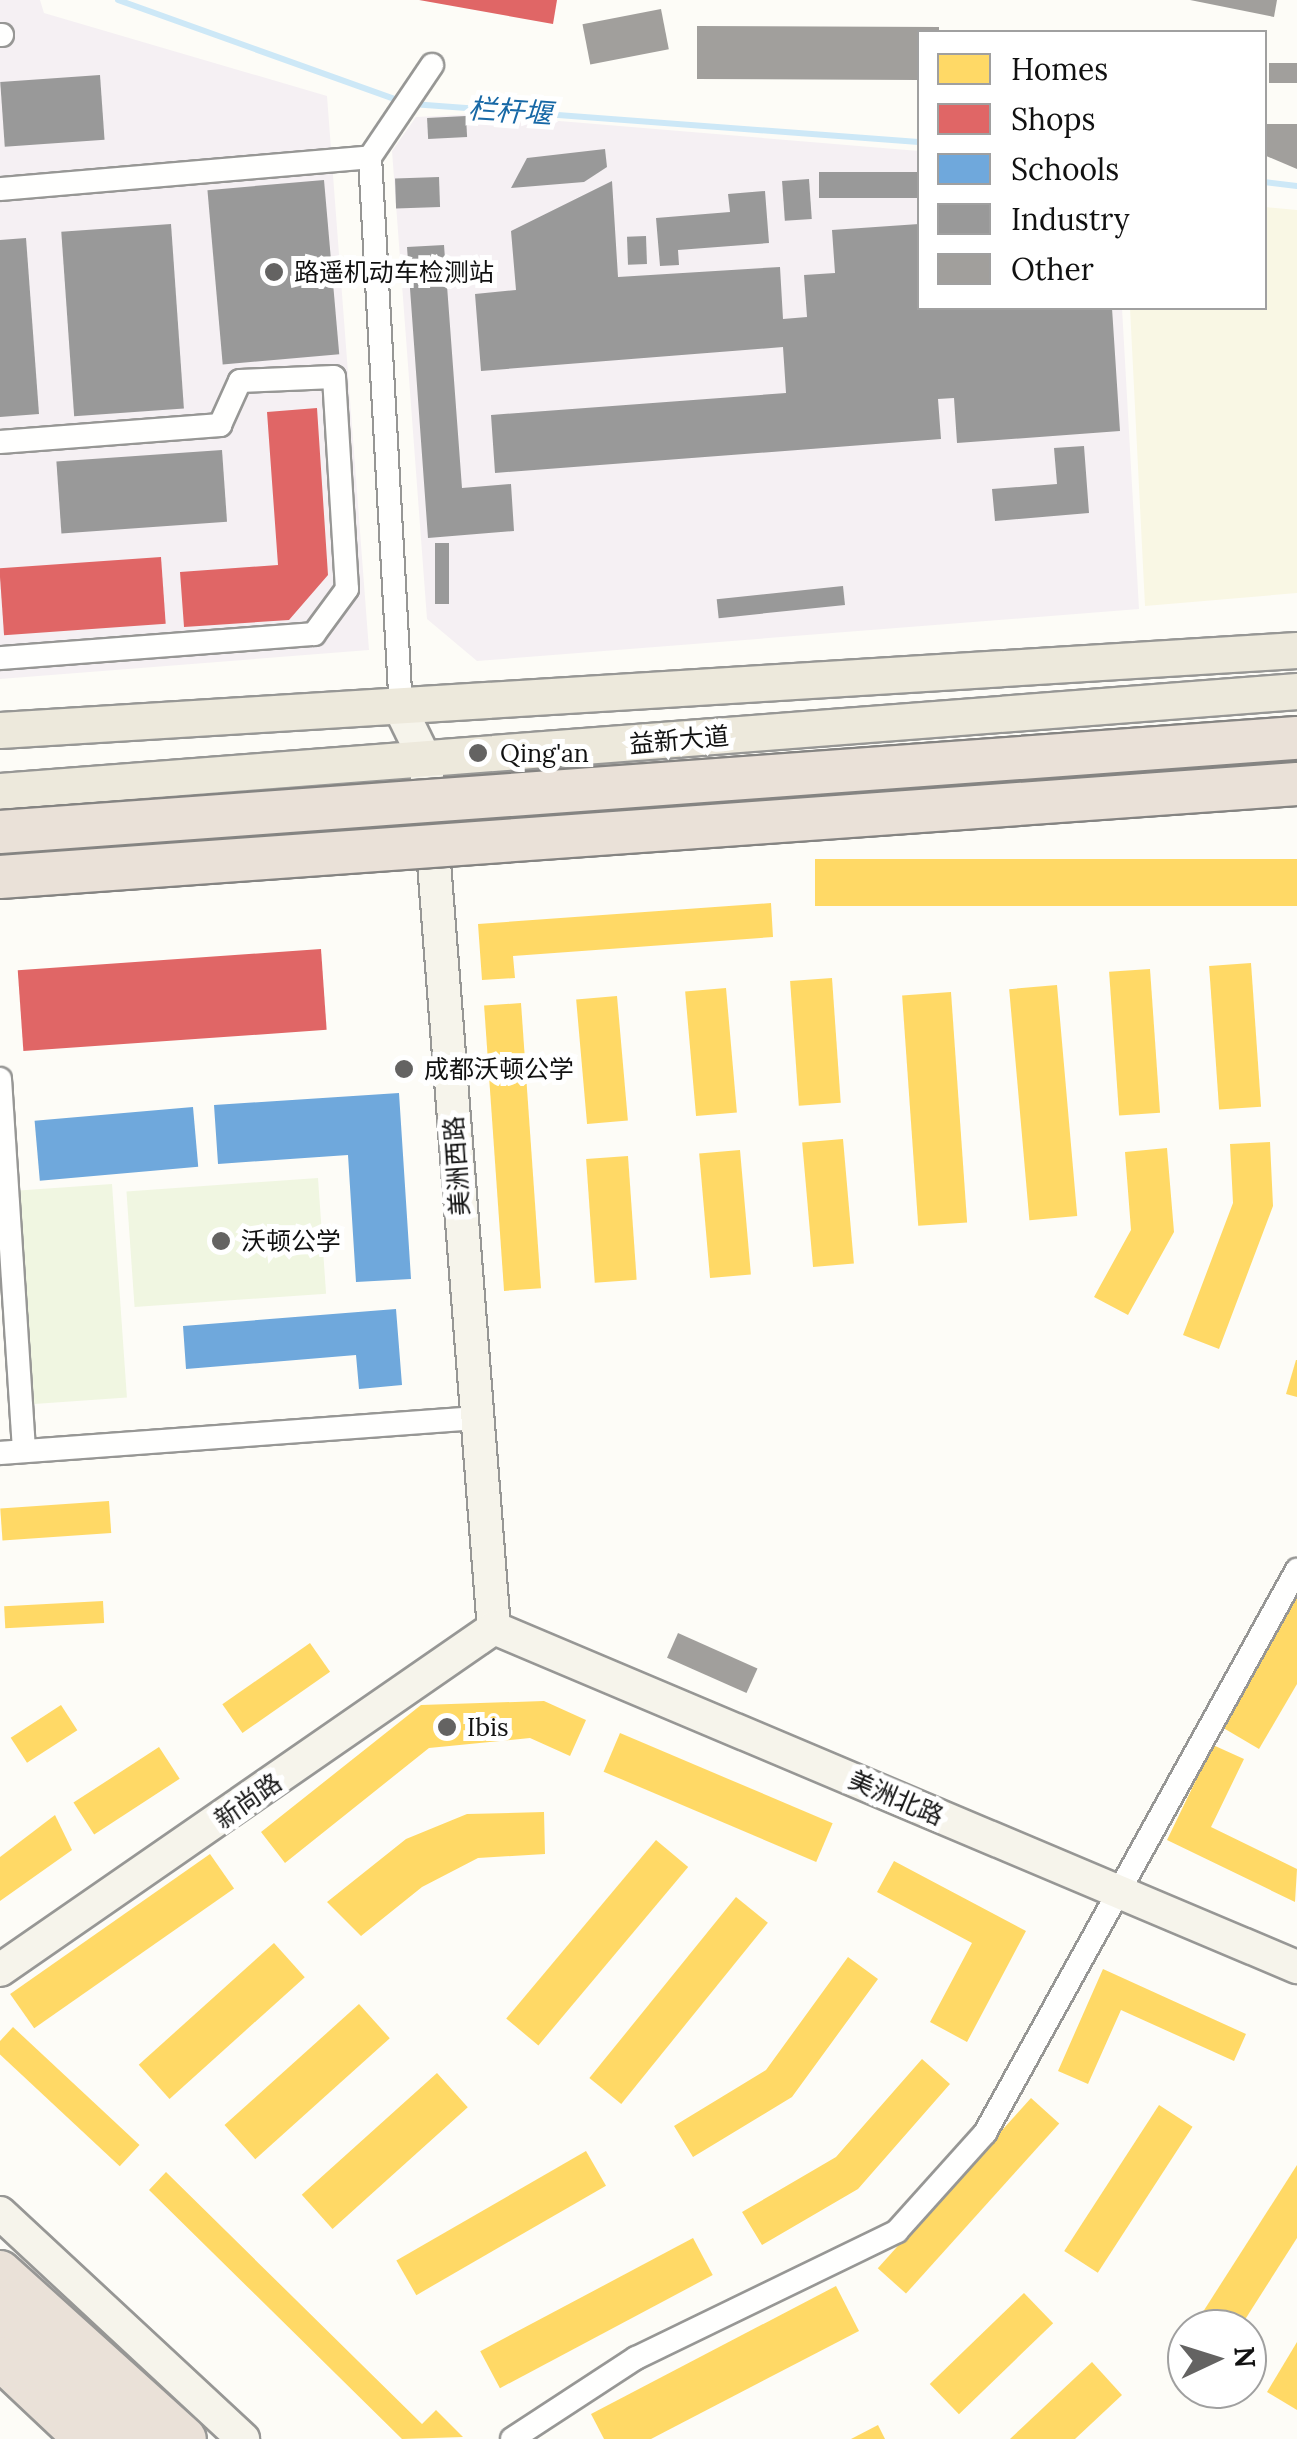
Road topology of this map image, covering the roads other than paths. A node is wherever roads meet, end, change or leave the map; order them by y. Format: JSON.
{"nodes":[{"id":1,"x":432,"y":64,"type":"dead end"},
{"id":2,"x":370,"y":157,"type":"junction"},
{"id":3,"x":0,"y":189,"type":"edge"},
{"id":4,"x":0,"y":442,"type":"edge"},
{"id":5,"x":1297,"y":650,"type":"edge"},
{"id":6,"x":0,"y":658,"type":"edge"},
{"id":7,"x":1297,"y":692,"type":"edge"},
{"id":8,"x":401,"y":710,"type":"junction"},
{"id":9,"x":0,"y":730,"type":"edge"},
{"id":10,"x":1297,"y":738,"type":"edge"},
{"id":11,"x":426,"y":761,"type":"junction"},
{"id":12,"x":1297,"y":784,"type":"edge"},
{"id":13,"x":0,"y":791,"type":"edge"},
{"id":14,"x":0,"y":832,"type":"edge"},
{"id":15,"x":0,"y":877,"type":"edge"},
{"id":16,"x":0,"y":1079,"type":"edge"},
{"id":17,"x":476,"y":1418,"type":"junction"},
{"id":18,"x":24,"y":1448,"type":"junction"},
{"id":19,"x":0,"y":1453,"type":"edge"},
{"id":20,"x":1297,"y":1570,"type":"edge"},
{"id":21,"x":494,"y":1628,"type":"junction"},
{"id":22,"x":1116,"y":1890,"type":"junction"},
{"id":23,"x":1297,"y":1967,"type":"edge"},
{"id":24,"x":0,"y":1970,"type":"edge"},
{"id":25,"x":0,"y":2213,"type":"edge"},
{"id":26,"x":0,"y":2272,"type":"edge"},
{"id":27,"x":0,"y":2311,"type":"edge"},
{"id":28,"x":0,"y":2358,"type":"edge"},
{"id":29,"x":0,"y":2380,"type":"edge"},
{"id":30,"x":50,"y":2439,"type":"edge"},
{"id":31,"x":86,"y":2439,"type":"edge"},
{"id":32,"x":134,"y":2439,"type":"edge"},
{"id":33,"x":185,"y":2439,"type":"edge"},
{"id":34,"x":243,"y":2439,"type":"edge"},
{"id":35,"x":512,"y":2439,"type":"edge"}],
"edges":[{"from":1,"to":2,"type":"street"},
{"from":2,"to":3,"type":"street"},
{"from":2,"to":8,"type":"street"},
{"from":4,"to":6,"type":"street"},
{"from":5,"to":8,"type":"main road","name":"益新大道"},
{"from":7,"to":11,"type":"main road","name":"益新大道"},
{"from":8,"to":9,"type":"main road","name":"益新大道"},
{"from":8,"to":11,"type":"street","name":"美洲西路"},
{"from":10,"to":14,"type":"highway","bridge":true},
{"from":11,"to":13,"type":"main road","name":"益新大道"},
{"from":11,"to":17,"type":"street","name":"美洲西路"},
{"from":12,"to":15,"type":"highway","bridge":true},
{"from":16,"to":18,"type":"street"},
{"from":17,"to":18,"type":"street"},
{"from":17,"to":21,"type":"street","name":"美洲西路"},
{"from":18,"to":19,"type":"street"},
{"from":20,"to":22,"type":"street"},
{"from":21,"to":22,"type":"street","name":"美洲北路"},
{"from":21,"to":24,"type":"street","name":"新尚路"},
{"from":22,"to":23,"type":"street","name":"美洲北路"},
{"from":22,"to":35,"type":"street"},
{"from":25,"to":34,"type":"street"},
{"from":26,"to":33,"type":"highway"},
{"from":27,"to":32,"type":"highway"},
{"from":28,"to":31,"type":"highway"},
{"from":29,"to":30,"type":"highway"}]}
